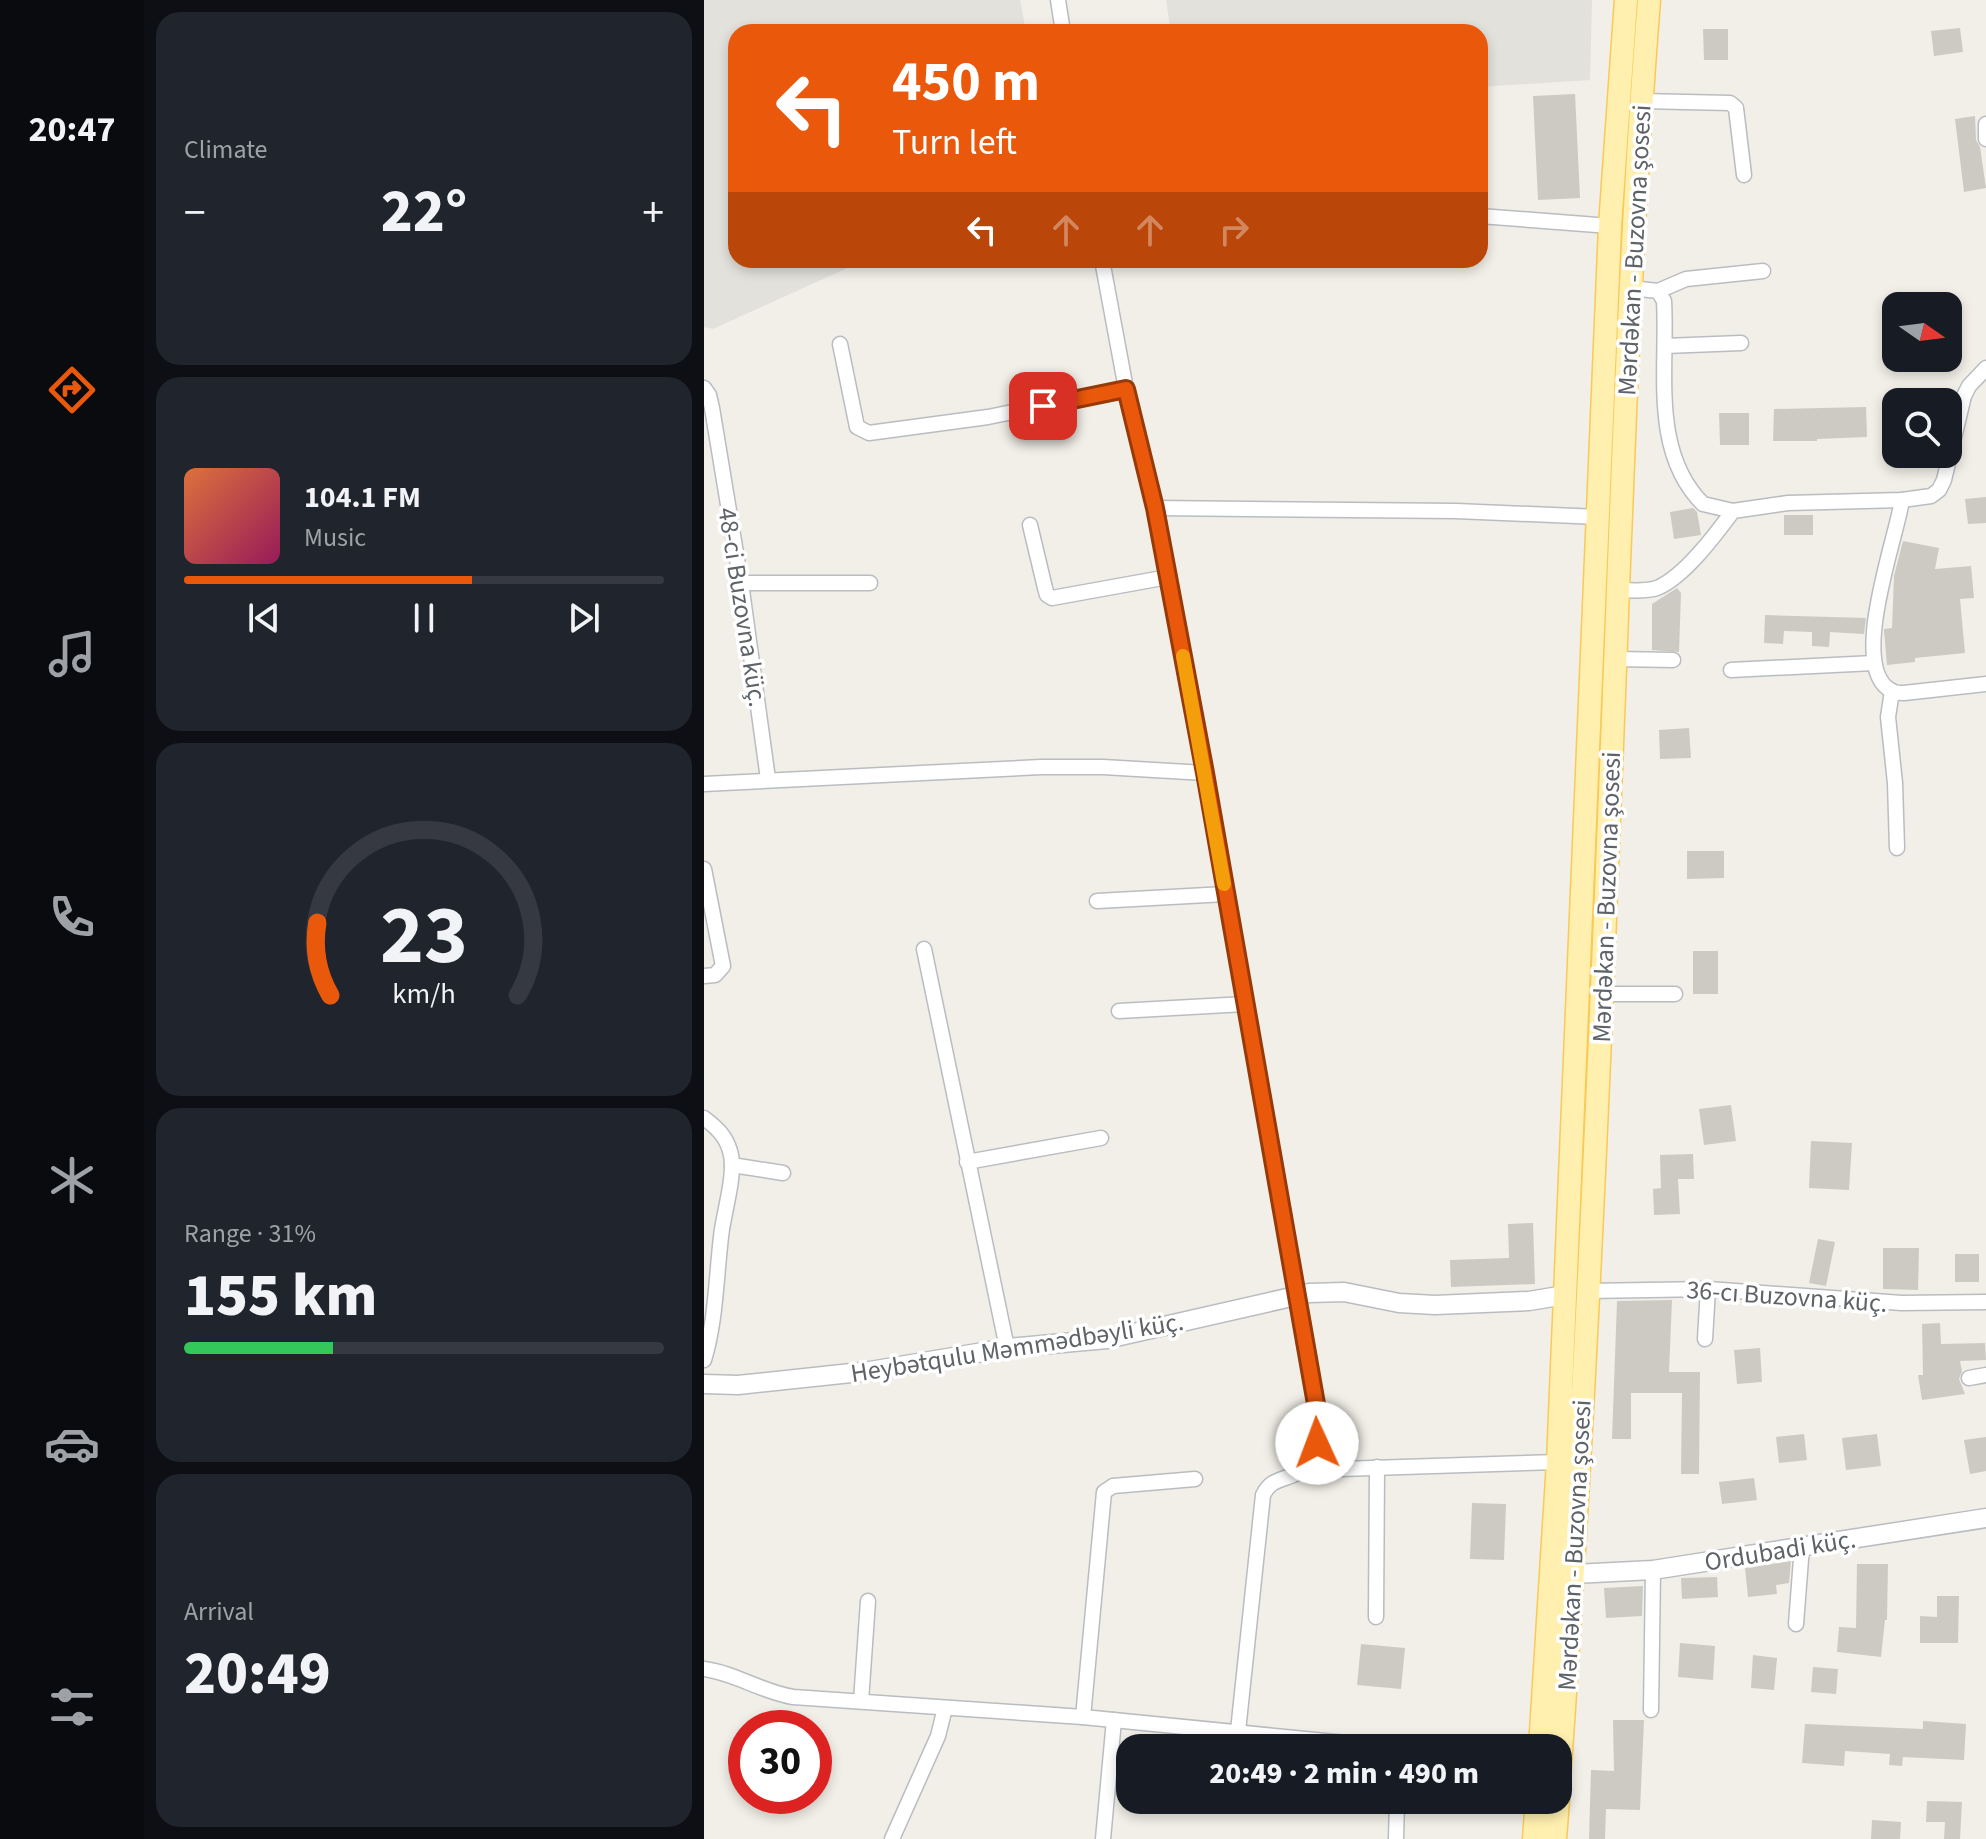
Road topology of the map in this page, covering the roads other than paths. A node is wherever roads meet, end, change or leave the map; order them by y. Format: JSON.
{"nodes":[{"id":1,"x":1058,"y":0,"type":"edge"},
{"id":2,"x":1626,"y":0,"type":"edge"},
{"id":3,"x":1649,"y":0,"type":"edge"},
{"id":4,"x":1062,"y":24,"type":"edge"},
{"id":5,"x":1641,"y":101,"type":"junction"},
{"id":6,"x":1986,"y":124,"type":"edge"},
{"id":7,"x":1986,"y":139,"type":"edge"},
{"id":8,"x":1744,"y":175,"type":"dead end"},
{"id":9,"x":1488,"y":217,"type":"edge"},
{"id":10,"x":1610,"y":226,"type":"junction"},
{"id":11,"x":1103,"y":268,"type":"edge"},
{"id":12,"x":1763,"y":271,"type":"dead end"},
{"id":13,"x":1631,"y":288,"type":"junction"},
{"id":14,"x":1658,"y":291,"type":"junction"},
{"id":15,"x":1741,"y":343,"type":"dead end"},
{"id":16,"x":840,"y":344,"type":"dead end"},
{"id":17,"x":1665,"y":346,"type":"junction"},
{"id":18,"x":1986,"y":368,"type":"edge"},
{"id":19,"x":704,"y":388,"type":"edge"},
{"id":20,"x":1126,"y":389,"type":"junction"},
{"id":21,"x":1902,"y":500,"type":"junction"},
{"id":22,"x":1155,"y":508,"type":"junction"},
{"id":23,"x":1733,"y":511,"type":"junction"},
{"id":24,"x":1599,"y":517,"type":"junction"},
{"id":25,"x":1030,"y":525,"type":"dead end"},
{"id":26,"x":1168,"y":577,"type":"junction"},
{"id":27,"x":741,"y":583,"type":"junction"},
{"id":28,"x":870,"y":583,"type":"dead end"},
{"id":29,"x":1618,"y":590,"type":"junction"},
{"id":30,"x":1615,"y":659,"type":"junction"},
{"id":31,"x":1673,"y":660,"type":"dead end"},
{"id":32,"x":1874,"y":663,"type":"junction"},
{"id":33,"x":1731,"y":670,"type":"dead end"},
{"id":34,"x":1986,"y":684,"type":"edge"},
{"id":35,"x":1892,"y":691,"type":"junction"},
{"id":36,"x":1205,"y":773,"type":"junction"},
{"id":37,"x":768,"y":779,"type":"junction"},
{"id":38,"x":704,"y":784,"type":"edge"},
{"id":39,"x":1897,"y":848,"type":"dead end"},
{"id":40,"x":704,"y":869,"type":"edge"},
{"id":41,"x":1226,"y":894,"type":"junction"},
{"id":42,"x":1097,"y":901,"type":"dead end"},
{"id":43,"x":924,"y":949,"type":"dead end"},
{"id":44,"x":704,"y":976,"type":"edge"},
{"id":45,"x":1602,"y":994,"type":"junction"},
{"id":46,"x":1675,"y":994,"type":"dead end"},
{"id":47,"x":1245,"y":1004,"type":"junction"},
{"id":48,"x":1119,"y":1011,"type":"dead end"},
{"id":49,"x":704,"y":1118,"type":"edge"},
{"id":50,"x":1101,"y":1138,"type":"dead end"},
{"id":51,"x":967,"y":1162,"type":"junction"},
{"id":52,"x":732,"y":1165,"type":"junction"},
{"id":53,"x":783,"y":1173,"type":"dead end"},
{"id":54,"x":1708,"y":1289,"type":"junction"},
{"id":55,"x":1588,"y":1291,"type":"junction"},
{"id":56,"x":1296,"y":1295,"type":"junction"},
{"id":57,"x":1565,"y":1295,"type":"junction"},
{"id":58,"x":1986,"y":1302,"type":"edge"},
{"id":59,"x":1705,"y":1339,"type":"dead end"},
{"id":60,"x":1007,"y":1348,"type":"junction"},
{"id":61,"x":704,"y":1360,"type":"edge"},
{"id":62,"x":1986,"y":1375,"type":"edge"},
{"id":63,"x":1969,"y":1378,"type":"dead end"},
{"id":64,"x":704,"y":1384,"type":"edge"},
{"id":65,"x":1311,"y":1462,"type":"junction"},
{"id":66,"x":1558,"y":1462,"type":"junction"},
{"id":67,"x":1377,"y":1467,"type":"junction"},
{"id":68,"x":1195,"y":1479,"type":"dead end"},
{"id":69,"x":1986,"y":1518,"type":"edge"},
{"id":70,"x":1802,"y":1546,"type":"junction"},
{"id":71,"x":1653,"y":1570,"type":"junction"},
{"id":72,"x":1574,"y":1574,"type":"junction"},
{"id":73,"x":868,"y":1601,"type":"dead end"},
{"id":74,"x":1376,"y":1617,"type":"dead end"},
{"id":75,"x":1796,"y":1624,"type":"dead end"},
{"id":76,"x":704,"y":1669,"type":"edge"},
{"id":77,"x":861,"y":1701,"type":"junction"},
{"id":78,"x":945,"y":1708,"type":"junction"},
{"id":79,"x":1651,"y":1710,"type":"dead end"},
{"id":80,"x":1083,"y":1717,"type":"junction"},
{"id":81,"x":1114,"y":1720,"type":"junction"},
{"id":82,"x":1238,"y":1731,"type":"junction"},
{"id":83,"x":1266,"y":1734,"type":"edge"},
{"id":84,"x":1541,"y":1734,"type":"edge"},
{"id":85,"x":1563,"y":1734,"type":"edge"},
{"id":86,"x":1397,"y":1814,"type":"edge"},
{"id":87,"x":1536,"y":1814,"type":"edge"},
{"id":88,"x":1557,"y":1814,"type":"edge"},
{"id":89,"x":892,"y":1839,"type":"edge"},
{"id":90,"x":1103,"y":1839,"type":"edge"},
{"id":91,"x":1396,"y":1839,"type":"edge"},
{"id":92,"x":1534,"y":1839,"type":"edge"},
{"id":93,"x":1555,"y":1839,"type":"edge"}],
"edges":[{"from":1,"to":4,"type":"street"},
{"from":2,"to":10,"type":"main road","name":"Mərdəkan - Buzovna şosesi"},
{"from":3,"to":5,"type":"main road","name":"Mərdəkan - Buzovna şosesi"},
{"from":5,"to":8,"type":"street"},
{"from":5,"to":13,"type":"main road","name":"Mərdəkan - Buzovna şosesi"},
{"from":6,"to":7,"type":"street"},
{"from":9,"to":10,"type":"street"},
{"from":10,"to":24,"type":"main road","name":"Mərdəkan - Buzovna şosesi"},
{"from":11,"to":20,"type":"street"},
{"from":12,"to":14,"type":"street"},
{"from":13,"to":14,"type":"street"},
{"from":13,"to":29,"type":"main road","name":"Mərdəkan - Buzovna şosesi"},
{"from":14,"to":17,"type":"street"},
{"from":15,"to":17,"type":"street"},
{"from":16,"to":20,"type":"street"},
{"from":17,"to":23,"type":"street"},
{"from":18,"to":21,"type":"street"},
{"from":19,"to":27,"type":"street","name":"48-ci Buzovna küç."},
{"from":20,"to":22,"type":"street"},
{"from":21,"to":23,"type":"street"},
{"from":21,"to":32,"type":"street"},
{"from":22,"to":24,"type":"street"},
{"from":22,"to":26,"type":"street"},
{"from":23,"to":29,"type":"street"},
{"from":24,"to":57,"type":"main road","name":"Mərdəkan - Buzovna şosesi"},
{"from":25,"to":26,"type":"street"},
{"from":26,"to":36,"type":"street"},
{"from":27,"to":28,"type":"street"},
{"from":27,"to":37,"type":"street","name":"48-ci Buzovna küç."},
{"from":29,"to":30,"type":"main road","name":"Mərdəkan - Buzovna şosesi"},
{"from":30,"to":31,"type":"street"},
{"from":30,"to":45,"type":"main road","name":"Mərdəkan - Buzovna şosesi"},
{"from":32,"to":33,"type":"street"},
{"from":32,"to":35,"type":"street"},
{"from":34,"to":35,"type":"street"},
{"from":35,"to":39,"type":"street"},
{"from":36,"to":37,"type":"street"},
{"from":36,"to":41,"type":"street"},
{"from":37,"to":38,"type":"street"},
{"from":40,"to":44,"type":"street"},
{"from":41,"to":42,"type":"street"},
{"from":41,"to":47,"type":"street"},
{"from":43,"to":51,"type":"street"},
{"from":45,"to":46,"type":"street"},
{"from":45,"to":55,"type":"main road","name":"Mərdəkan - Buzovna şosesi"},
{"from":47,"to":48,"type":"street"},
{"from":47,"to":56,"type":"street"},
{"from":49,"to":52,"type":"street"},
{"from":50,"to":51,"type":"street"},
{"from":51,"to":60,"type":"street"},
{"from":52,"to":53,"type":"street"},
{"from":52,"to":61,"type":"street"},
{"from":54,"to":55,"type":"street","name":"36-cı Buzovna küç."},
{"from":54,"to":58,"type":"street","name":"36-cı Buzovna küç."},
{"from":54,"to":59,"type":"street"},
{"from":55,"to":57,"type":"main road"},
{"from":55,"to":72,"type":"main road","name":"Mərdəkan - Buzovna şosesi"},
{"from":56,"to":57,"type":"street","name":"Heybətqulu Məmmədbəyli küç."},
{"from":56,"to":60,"type":"street","name":"Heybətqulu Məmmədbəyli küç."},
{"from":56,"to":65,"type":"street"},
{"from":57,"to":66,"type":"main road","name":"Mərdəkan - Buzovna şosesi"},
{"from":60,"to":64,"type":"street","name":"Heybətqulu Məmmədbəyli küç."},
{"from":62,"to":63,"type":"street"},
{"from":65,"to":67,"type":"street"},
{"from":65,"to":82,"type":"street"},
{"from":66,"to":67,"type":"street"},
{"from":66,"to":84,"type":"main road","name":"Mərdəkan - Buzovna şosesi"},
{"from":67,"to":74,"type":"street"},
{"from":68,"to":80,"type":"street"},
{"from":69,"to":70,"type":"street","name":"Ordubadi küç."},
{"from":70,"to":71,"type":"street","name":"Ordubadi küç."},
{"from":70,"to":75,"type":"street"},
{"from":71,"to":72,"type":"street","name":"Ordubadi küç."},
{"from":71,"to":79,"type":"street"},
{"from":72,"to":85,"type":"main road","name":"Mərdəkan - Buzovna şosesi"},
{"from":73,"to":77,"type":"street"},
{"from":76,"to":77,"type":"street"},
{"from":77,"to":78,"type":"street"},
{"from":78,"to":80,"type":"street"},
{"from":78,"to":89,"type":"street"},
{"from":80,"to":81,"type":"street"},
{"from":81,"to":82,"type":"street"},
{"from":81,"to":90,"type":"street"},
{"from":82,"to":83,"type":"street"},
{"from":86,"to":91,"type":"street"},
{"from":87,"to":92,"type":"main road"},
{"from":88,"to":93,"type":"main road","name":"Mərdəkan - Buzovna şosesi"}]}
